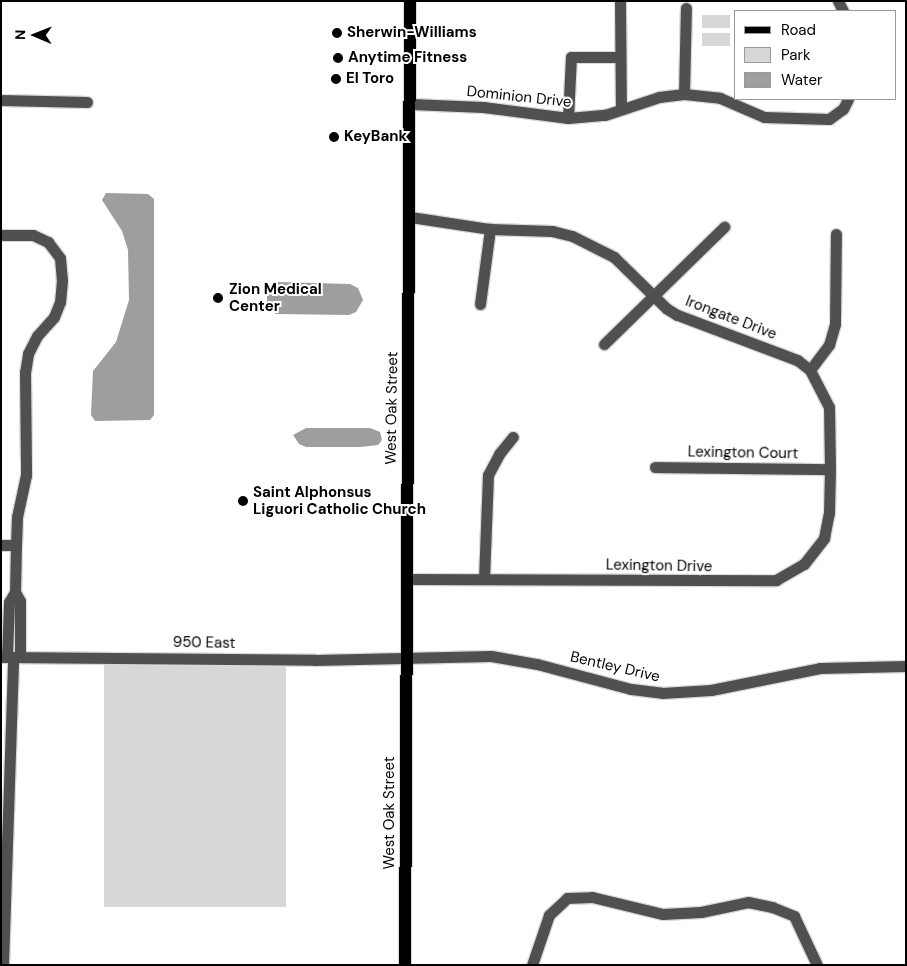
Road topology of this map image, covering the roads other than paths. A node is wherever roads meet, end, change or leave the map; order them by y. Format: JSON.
{"nodes":[{"id":1,"x":410,"y":1,"type":"edge"},
{"id":2,"x":620,"y":1,"type":"edge"},
{"id":3,"x":686,"y":8,"type":"dead end"},
{"id":4,"x":620,"y":57,"type":"junction"},
{"id":5,"x":684,"y":94,"type":"junction"},
{"id":6,"x":1,"y":100,"type":"edge"},
{"id":7,"x":848,"y":100,"type":"edge"},
{"id":8,"x":87,"y":102,"type":"dead end"},
{"id":9,"x":411,"y":104,"type":"junction"},
{"id":10,"x":621,"y":109,"type":"junction"},
{"id":11,"x":568,"y":118,"type":"junction"},
{"id":12,"x":411,"y":217,"type":"junction"},
{"id":13,"x":724,"y":226,"type":"dead end"},
{"id":14,"x":490,"y":230,"type":"junction"},
{"id":15,"x":836,"y":234,"type":"dead end"},
{"id":16,"x":1,"y":235,"type":"edge"},
{"id":17,"x":655,"y":295,"type":"junction"},
{"id":18,"x":480,"y":304,"type":"dead end"},
{"id":19,"x":604,"y":344,"type":"dead end"},
{"id":20,"x":810,"y":370,"type":"junction"},
{"id":21,"x":513,"y":437,"type":"dead end"},
{"id":22,"x":656,"y":467,"type":"dead end"},
{"id":23,"x":830,"y":469,"type":"junction"},
{"id":24,"x":1,"y":545,"type":"edge"},
{"id":25,"x":16,"y":545,"type":"junction"},
{"id":26,"x":406,"y":579,"type":"junction"},
{"id":27,"x":484,"y":579,"type":"junction"},
{"id":28,"x":11,"y":657,"type":"edge"},
{"id":29,"x":406,"y":658,"type":"junction"},
{"id":30,"x":906,"y":666,"type":"edge"},
{"id":31,"x":6,"y":757,"type":"edge"},
{"id":32,"x":3,"y":965,"type":"edge"},
{"id":33,"x":405,"y":965,"type":"edge"},
{"id":34,"x":532,"y":965,"type":"edge"},
{"id":35,"x":817,"y":965,"type":"edge"}],
"edges":[{"from":1,"to":9,"type":"main road","name":"West Oak Street"},
{"from":2,"to":4,"type":"street"},
{"from":3,"to":5,"type":"street"},
{"from":4,"to":10,"type":"street"},
{"from":4,"to":11,"type":"street"},
{"from":5,"to":7,"type":"street","name":"Dominion Drive"},
{"from":5,"to":10,"type":"street","name":"Dominion Drive"},
{"from":6,"to":8,"type":"street"},
{"from":9,"to":11,"type":"street","name":"Dominion Drive"},
{"from":9,"to":12,"type":"main road","name":"West Oak Street"},
{"from":10,"to":11,"type":"street","name":"Dominion Drive"},
{"from":12,"to":14,"type":"street","name":"Irongate Drive"},
{"from":12,"to":26,"type":"main road","name":"West Oak Street"},
{"from":13,"to":17,"type":"street"},
{"from":14,"to":17,"type":"street","name":"Irongate Drive"},
{"from":14,"to":18,"type":"street"},
{"from":15,"to":20,"type":"street"},
{"from":16,"to":25,"type":"street"},
{"from":17,"to":19,"type":"street"},
{"from":17,"to":20,"type":"street","name":"Irongate Drive"},
{"from":20,"to":23,"type":"street"},
{"from":21,"to":27,"type":"street"},
{"from":22,"to":23,"type":"street","name":"Lexington Court"},
{"from":23,"to":27,"type":"street","name":"Lexington Drive"},
{"from":24,"to":25,"type":"street"},
{"from":25,"to":28,"type":"street"},
{"from":26,"to":27,"type":"street","name":"Lexington Drive"},
{"from":26,"to":29,"type":"main road","name":"West Oak Street"},
{"from":28,"to":29,"type":"street","name":"950 East"},
{"from":28,"to":31,"type":"street"},
{"from":29,"to":30,"type":"street","name":"Bentley Drive"},
{"from":29,"to":33,"type":"main road","name":"West Oak Street"},
{"from":31,"to":32,"type":"street"},
{"from":34,"to":35,"type":"street"}]}
